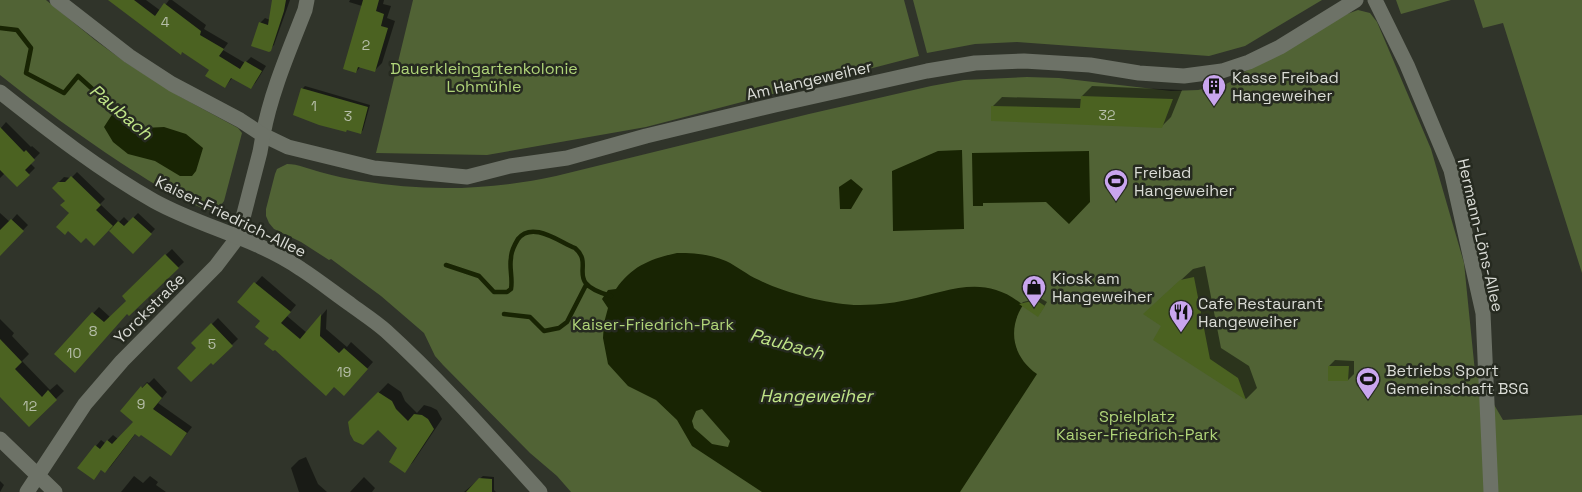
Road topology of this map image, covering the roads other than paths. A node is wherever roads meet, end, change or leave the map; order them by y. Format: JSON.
{"nodes":[{"id":1,"x":57,"y":0,"type":"edge"},
{"id":2,"x":307,"y":0,"type":"edge"},
{"id":3,"x":1356,"y":0,"type":"edge"},
{"id":4,"x":1375,"y":0,"type":"edge"},
{"id":5,"x":0,"y":92,"type":"edge"},
{"id":6,"x":263,"y":135,"type":"junction"},
{"id":7,"x":238,"y":237,"type":"junction"},
{"id":8,"x":0,"y":440,"type":"edge"},
{"id":9,"x":36,"y":476,"type":"junction"},
{"id":10,"x":27,"y":492,"type":"edge"},
{"id":11,"x":55,"y":492,"type":"edge"},
{"id":12,"x":540,"y":492,"type":"edge"},
{"id":13,"x":1492,"y":492,"type":"edge"}],
"edges":[{"from":1,"to":6,"type":"street"},
{"from":2,"to":6,"type":"street","name":"Yorckstraße"},
{"from":3,"to":6,"type":"street","name":"Am Hangeweiher"},
{"from":4,"to":13,"type":"street","name":"Hermann-Löns-Allee"},
{"from":5,"to":7,"type":"street","name":"Kaiser-Friedrich-Allee"},
{"from":6,"to":7,"type":"street","name":"Yorckstraße"},
{"from":7,"to":9,"type":"street","name":"Yorckstraße"},
{"from":7,"to":12,"type":"street","name":"Kaiser-Friedrich-Allee"},
{"from":8,"to":9,"type":"street"},
{"from":9,"to":10,"type":"street","name":"Yorckstraße"},
{"from":9,"to":11,"type":"street"}]}
